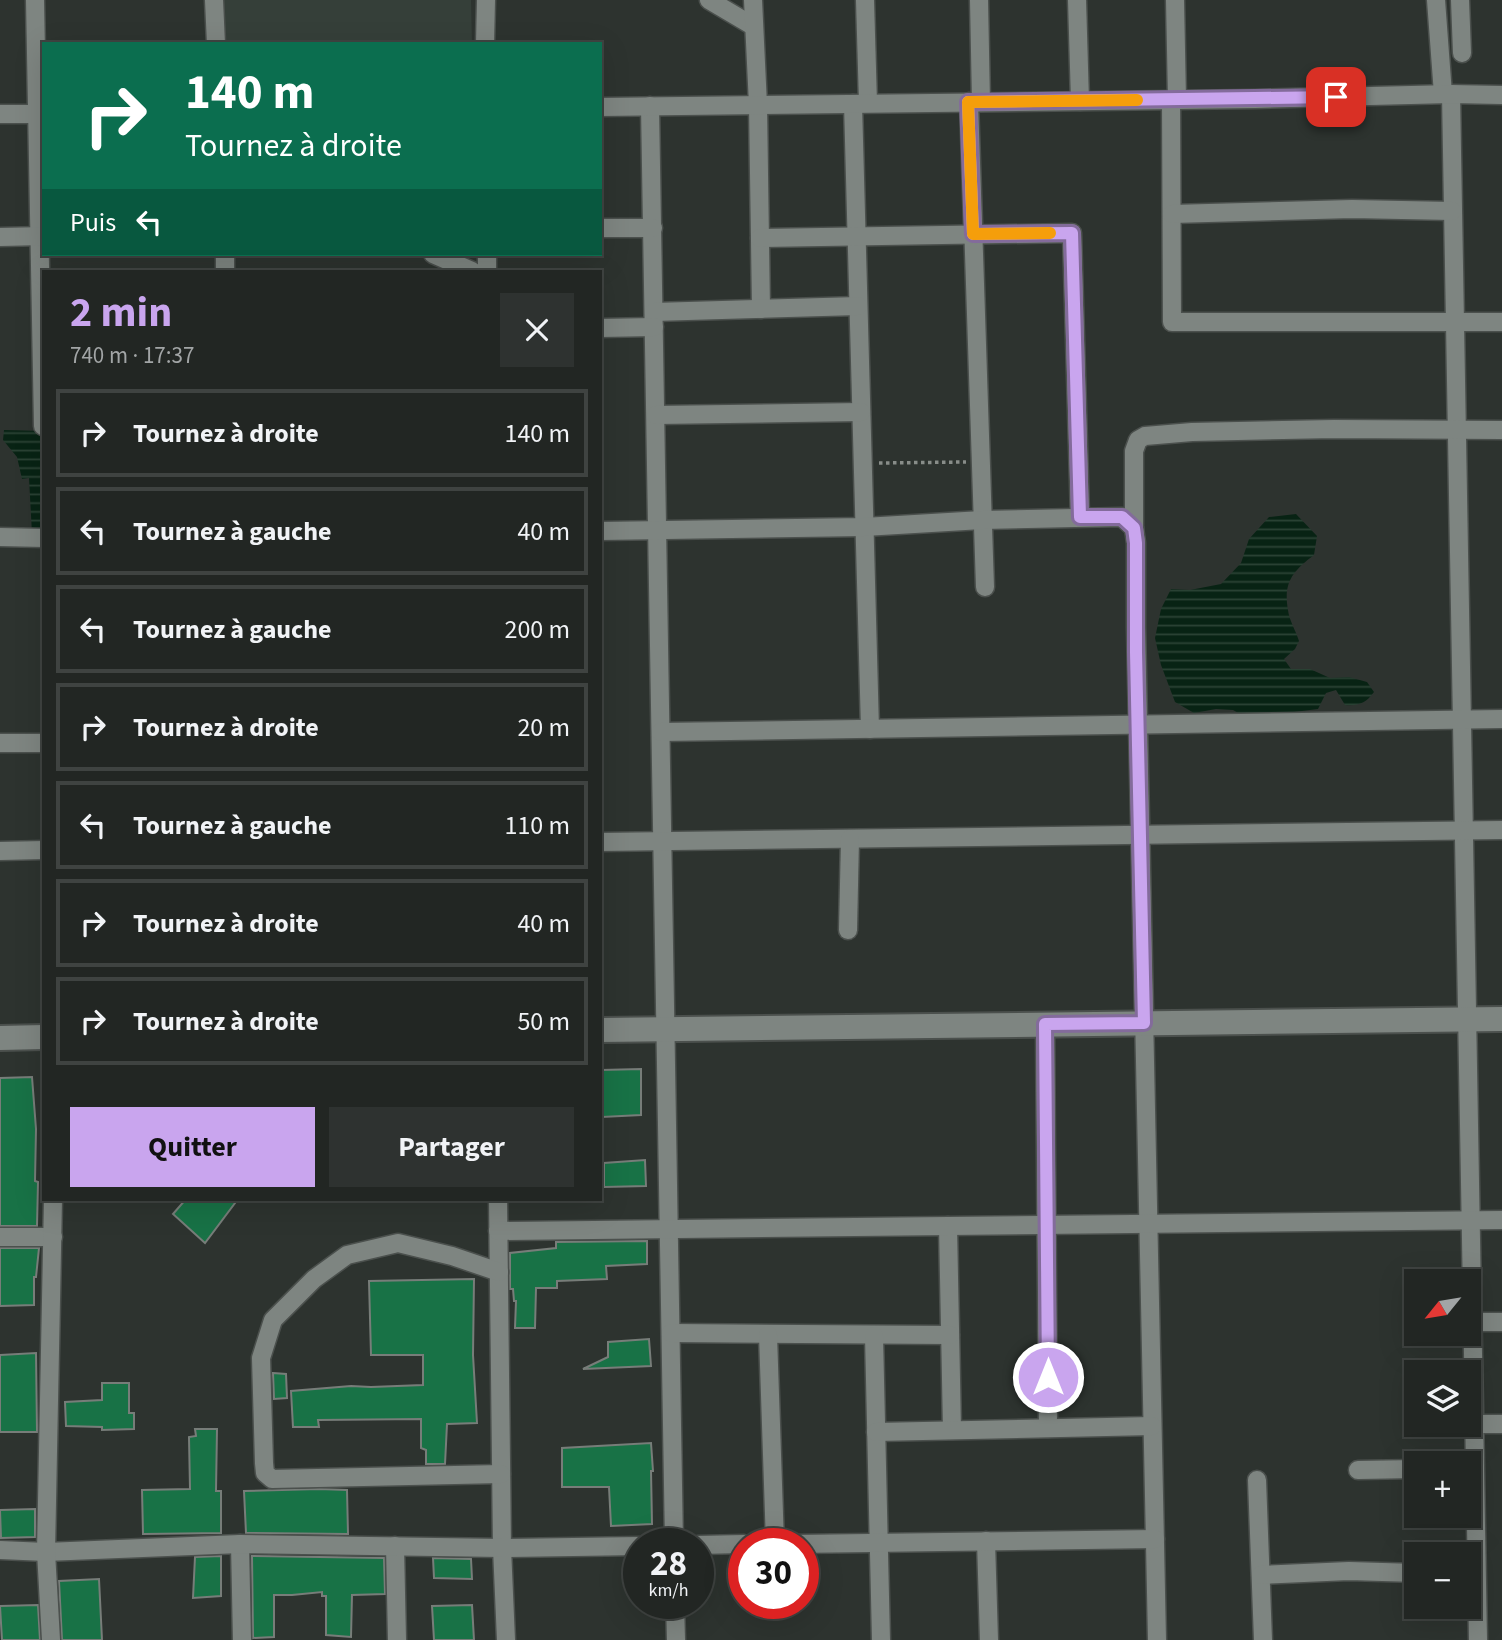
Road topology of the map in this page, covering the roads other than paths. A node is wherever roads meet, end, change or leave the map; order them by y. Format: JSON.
{"nodes":[{"id":1,"x":35,"y":0,"type":"edge"},
{"id":2,"x":214,"y":0,"type":"edge"},
{"id":3,"x":486,"y":0,"type":"edge"},
{"id":4,"x":709,"y":0,"type":"edge"},
{"id":5,"x":753,"y":0,"type":"edge"},
{"id":6,"x":865,"y":0,"type":"edge"},
{"id":7,"x":979,"y":0,"type":"edge"},
{"id":8,"x":1077,"y":0,"type":"edge"},
{"id":9,"x":1175,"y":0,"type":"edge"},
{"id":10,"x":1436,"y":0,"type":"edge"},
{"id":11,"x":1460,"y":0,"type":"edge"},
{"id":12,"x":753,"y":26,"type":"junction"},
{"id":13,"x":215,"y":42,"type":"edge"},
{"id":14,"x":485,"y":42,"type":"edge"},
{"id":15,"x":1462,"y":53,"type":"dead end"},
{"id":16,"x":1447,"y":94,"type":"junction"},
{"id":17,"x":1502,"y":95,"type":"edge"},
{"id":18,"x":1174,"y":99,"type":"junction"},
{"id":19,"x":1080,"y":101,"type":"junction"},
{"id":20,"x":975,"y":102,"type":"junction"},
{"id":21,"x":860,"y":104,"type":"junction"},
{"id":22,"x":758,"y":105,"type":"junction"},
{"id":23,"x":650,"y":106,"type":"junction"},
{"id":24,"x":602,"y":107,"type":"edge"},
{"id":25,"x":0,"y":114,"type":"edge"},
{"id":26,"x":41,"y":114,"type":"edge"},
{"id":27,"x":1452,"y":211,"type":"junction"},
{"id":28,"x":1172,"y":214,"type":"junction"},
{"id":29,"x":602,"y":228,"type":"edge"},
{"id":30,"x":653,"y":228,"type":"junction"},
{"id":31,"x":973,"y":234,"type":"junction"},
{"id":32,"x":42,"y":236,"type":"edge"},
{"id":33,"x":856,"y":236,"type":"junction"},
{"id":34,"x":0,"y":237,"type":"edge"},
{"id":35,"x":760,"y":238,"type":"junction"},
{"id":36,"x":438,"y":256,"type":"edge"},
{"id":37,"x":470,"y":270,"type":"edge"},
{"id":38,"x":858,"y":306,"type":"junction"},
{"id":39,"x":761,"y":309,"type":"junction"},
{"id":40,"x":654,"y":320,"type":"junction"},
{"id":41,"x":1502,"y":321,"type":"edge"},
{"id":42,"x":1454,"y":322,"type":"junction"},
{"id":43,"x":602,"y":328,"type":"edge"},
{"id":44,"x":861,"y":412,"type":"junction"},
{"id":45,"x":656,"y":415,"type":"junction"},
{"id":46,"x":1457,"y":430,"type":"junction"},
{"id":47,"x":1502,"y":430,"type":"edge"},
{"id":48,"x":1080,"y":517,"type":"junction"},
{"id":49,"x":982,"y":520,"type":"junction"},
{"id":50,"x":864,"y":527,"type":"junction"},
{"id":51,"x":1134,"y":528,"type":"junction"},
{"id":52,"x":658,"y":530,"type":"junction"},
{"id":53,"x":602,"y":531,"type":"edge"},
{"id":54,"x":0,"y":537,"type":"edge"},
{"id":55,"x":42,"y":538,"type":"edge"},
{"id":56,"x":985,"y":587,"type":"dead end"},
{"id":57,"x":1502,"y":719,"type":"edge"},
{"id":58,"x":1462,"y":720,"type":"junction"},
{"id":59,"x":1138,"y":725,"type":"junction"},
{"id":60,"x":870,"y":729,"type":"junction"},
{"id":61,"x":661,"y":732,"type":"junction"},
{"id":62,"x":0,"y":743,"type":"edge"},
{"id":63,"x":42,"y":743,"type":"edge"},
{"id":64,"x":1502,"y":830,"type":"edge"},
{"id":65,"x":1464,"y":831,"type":"junction"},
{"id":66,"x":1140,"y":835,"type":"junction"},
{"id":67,"x":849,"y":839,"type":"junction"},
{"id":68,"x":602,"y":842,"type":"edge"},
{"id":69,"x":663,"y":842,"type":"junction"},
{"id":70,"x":42,"y":850,"type":"edge"},
{"id":71,"x":0,"y":851,"type":"edge"},
{"id":72,"x":848,"y":930,"type":"dead end"},
{"id":73,"x":1502,"y":1018,"type":"edge"},
{"id":74,"x":1467,"y":1019,"type":"junction"},
{"id":75,"x":1144,"y":1023,"type":"junction"},
{"id":76,"x":1045,"y":1024,"type":"junction"},
{"id":77,"x":666,"y":1029,"type":"junction"},
{"id":78,"x":602,"y":1030,"type":"edge"},
{"id":79,"x":42,"y":1037,"type":"edge"},
{"id":80,"x":0,"y":1038,"type":"edge"},
{"id":81,"x":53,"y":1201,"type":"edge"},
{"id":82,"x":498,"y":1201,"type":"edge"},
{"id":83,"x":1470,"y":1220,"type":"junction"},
{"id":84,"x":1502,"y":1220,"type":"edge"},
{"id":85,"x":1148,"y":1224,"type":"junction"},
{"id":86,"x":1047,"y":1225,"type":"junction"},
{"id":87,"x":948,"y":1226,"type":"junction"},
{"id":88,"x":670,"y":1230,"type":"junction"},
{"id":89,"x":498,"y":1231,"type":"junction"},
{"id":90,"x":0,"y":1237,"type":"edge"},
{"id":91,"x":53,"y":1237,"type":"junction"},
{"id":92,"x":1471,"y":1269,"type":"edge"},
{"id":93,"x":499,"y":1272,"type":"junction"},
{"id":94,"x":1481,"y":1322,"type":"edge"},
{"id":95,"x":1502,"y":1322,"type":"edge"},
{"id":96,"x":671,"y":1333,"type":"junction"},
{"id":97,"x":768,"y":1335,"type":"junction"},
{"id":98,"x":950,"y":1335,"type":"junction"},
{"id":99,"x":874,"y":1336,"type":"junction"},
{"id":100,"x":1481,"y":1424,"type":"edge"},
{"id":101,"x":1502,"y":1424,"type":"edge"},
{"id":102,"x":1152,"y":1426,"type":"junction"},
{"id":103,"x":1048,"y":1428,"type":"junction"},
{"id":104,"x":952,"y":1430,"type":"junction"},
{"id":105,"x":876,"y":1432,"type":"junction"},
{"id":106,"x":1404,"y":1469,"type":"edge"},
{"id":107,"x":1358,"y":1470,"type":"dead end"},
{"id":108,"x":501,"y":1474,"type":"junction"},
{"id":109,"x":1257,"y":1480,"type":"dead end"},
{"id":110,"x":674,"y":1528,"type":"edge"},
{"id":111,"x":774,"y":1528,"type":"edge"},
{"id":112,"x":1154,"y":1539,"type":"junction"},
{"id":113,"x":986,"y":1541,"type":"junction"},
{"id":114,"x":879,"y":1543,"type":"junction"},
{"id":115,"x":240,"y":1544,"type":"junction"},
{"id":116,"x":819,"y":1544,"type":"edge"},
{"id":117,"x":396,"y":1546,"type":"junction"},
{"id":118,"x":623,"y":1546,"type":"edge"},
{"id":119,"x":502,"y":1548,"type":"junction"},
{"id":120,"x":0,"y":1550,"type":"edge"},
{"id":121,"x":46,"y":1552,"type":"junction"},
{"id":122,"x":1404,"y":1573,"type":"edge"},
{"id":123,"x":1261,"y":1575,"type":"junction"},
{"id":124,"x":675,"y":1619,"type":"edge"},
{"id":125,"x":1476,"y":1619,"type":"edge"},
{"id":126,"x":51,"y":1640,"type":"edge"},
{"id":127,"x":242,"y":1640,"type":"edge"},
{"id":128,"x":397,"y":1640,"type":"edge"},
{"id":129,"x":506,"y":1640,"type":"edge"},
{"id":130,"x":676,"y":1640,"type":"edge"},
{"id":131,"x":881,"y":1640,"type":"edge"},
{"id":132,"x":989,"y":1640,"type":"edge"},
{"id":133,"x":1157,"y":1640,"type":"edge"},
{"id":134,"x":1263,"y":1640,"type":"edge"},
{"id":135,"x":1478,"y":1640,"type":"edge"}],
"edges":[{"from":1,"to":26,"type":"street"},
{"from":2,"to":13,"type":"street"},
{"from":3,"to":14,"type":"street"},
{"from":4,"to":12,"type":"street"},
{"from":5,"to":12,"type":"street"},
{"from":6,"to":21,"type":"street"},
{"from":7,"to":20,"type":"street"},
{"from":8,"to":19,"type":"street"},
{"from":9,"to":18,"type":"street"},
{"from":10,"to":16,"type":"street"},
{"from":11,"to":15,"type":"street"},
{"from":12,"to":22,"type":"street"},
{"from":16,"to":17,"type":"street"},
{"from":16,"to":18,"type":"street"},
{"from":16,"to":27,"type":"street"},
{"from":18,"to":19,"type":"street"},
{"from":18,"to":28,"type":"street"},
{"from":19,"to":20,"type":"street"},
{"from":20,"to":21,"type":"street"},
{"from":20,"to":31,"type":"street"},
{"from":21,"to":22,"type":"street"},
{"from":21,"to":33,"type":"street"},
{"from":22,"to":23,"type":"street"},
{"from":22,"to":35,"type":"street"},
{"from":23,"to":24,"type":"street"},
{"from":23,"to":30,"type":"street"},
{"from":25,"to":26,"type":"street"},
{"from":26,"to":32,"type":"street"},
{"from":27,"to":28,"type":"street"},
{"from":27,"to":42,"type":"street"},
{"from":28,"to":42,"type":"street"},
{"from":29,"to":30,"type":"street"},
{"from":30,"to":40,"type":"street"},
{"from":31,"to":33,"type":"street"},
{"from":31,"to":48,"type":"street"},
{"from":31,"to":49,"type":"street"},
{"from":32,"to":34,"type":"street"},
{"from":33,"to":35,"type":"street"},
{"from":33,"to":38,"type":"street"},
{"from":35,"to":39,"type":"street"},
{"from":36,"to":37,"type":"street"},
{"from":38,"to":39,"type":"street"},
{"from":38,"to":44,"type":"street"},
{"from":39,"to":40,"type":"street"},
{"from":40,"to":43,"type":"street"},
{"from":40,"to":45,"type":"street"},
{"from":41,"to":42,"type":"street"},
{"from":42,"to":46,"type":"street"},
{"from":44,"to":45,"type":"street"},
{"from":44,"to":50,"type":"street"},
{"from":45,"to":52,"type":"street"},
{"from":46,"to":47,"type":"street"},
{"from":46,"to":51,"type":"street"},
{"from":46,"to":58,"type":"street"},
{"from":48,"to":49,"type":"street"},
{"from":48,"to":51,"type":"street"},
{"from":49,"to":50,"type":"street"},
{"from":49,"to":56,"type":"street"},
{"from":50,"to":52,"type":"street"},
{"from":50,"to":60,"type":"street"},
{"from":51,"to":59,"type":"street"},
{"from":52,"to":53,"type":"street"},
{"from":52,"to":61,"type":"street"},
{"from":54,"to":55,"type":"street"},
{"from":57,"to":58,"type":"street"},
{"from":58,"to":59,"type":"street"},
{"from":58,"to":65,"type":"street"},
{"from":59,"to":60,"type":"street"},
{"from":59,"to":66,"type":"street"},
{"from":60,"to":61,"type":"street"},
{"from":61,"to":69,"type":"street"},
{"from":62,"to":63,"type":"street"},
{"from":64,"to":65,"type":"street"},
{"from":65,"to":66,"type":"street"},
{"from":65,"to":74,"type":"street"},
{"from":66,"to":67,"type":"street"},
{"from":66,"to":75,"type":"street"},
{"from":67,"to":69,"type":"street"},
{"from":67,"to":72,"type":"street"},
{"from":68,"to":69,"type":"street"},
{"from":69,"to":77,"type":"street"},
{"from":70,"to":71,"type":"street"},
{"from":73,"to":74,"type":"street"},
{"from":74,"to":75,"type":"street"},
{"from":74,"to":83,"type":"street"},
{"from":75,"to":76,"type":"street"},
{"from":75,"to":85,"type":"street"},
{"from":76,"to":77,"type":"street"},
{"from":76,"to":86,"type":"street"},
{"from":77,"to":78,"type":"street"},
{"from":77,"to":88,"type":"street"},
{"from":79,"to":80,"type":"street"},
{"from":81,"to":91,"type":"street"},
{"from":82,"to":89,"type":"street"},
{"from":83,"to":84,"type":"street"},
{"from":83,"to":85,"type":"street"},
{"from":83,"to":92,"type":"street"},
{"from":85,"to":86,"type":"street"},
{"from":85,"to":102,"type":"street"},
{"from":86,"to":87,"type":"street"},
{"from":86,"to":103,"type":"street"},
{"from":87,"to":88,"type":"street"},
{"from":87,"to":98,"type":"street"},
{"from":88,"to":89,"type":"street"},
{"from":88,"to":96,"type":"street"},
{"from":89,"to":93,"type":"street"},
{"from":90,"to":91,"type":"street"},
{"from":91,"to":121,"type":"street"},
{"from":93,"to":108,"type":"street"},
{"from":93,"to":108,"type":"street"},
{"from":94,"to":95,"type":"street"},
{"from":96,"to":97,"type":"street"},
{"from":96,"to":110,"type":"street"},
{"from":97,"to":99,"type":"street"},
{"from":97,"to":111,"type":"street"},
{"from":98,"to":99,"type":"street"},
{"from":98,"to":104,"type":"street"},
{"from":99,"to":105,"type":"street"},
{"from":100,"to":101,"type":"street"},
{"from":102,"to":103,"type":"street"},
{"from":102,"to":112,"type":"street"},
{"from":103,"to":104,"type":"street"},
{"from":104,"to":105,"type":"street"},
{"from":105,"to":114,"type":"street"},
{"from":106,"to":107,"type":"street"},
{"from":108,"to":119,"type":"street"},
{"from":109,"to":123,"type":"street"},
{"from":112,"to":113,"type":"street"},
{"from":112,"to":133,"type":"street"},
{"from":113,"to":114,"type":"street"},
{"from":113,"to":132,"type":"street"},
{"from":114,"to":116,"type":"street"},
{"from":114,"to":131,"type":"street"},
{"from":115,"to":117,"type":"street"},
{"from":115,"to":121,"type":"street"},
{"from":115,"to":127,"type":"street"},
{"from":117,"to":119,"type":"street"},
{"from":117,"to":128,"type":"street"},
{"from":118,"to":119,"type":"street"},
{"from":119,"to":129,"type":"street"},
{"from":120,"to":121,"type":"street"},
{"from":121,"to":126,"type":"street"},
{"from":122,"to":123,"type":"street"},
{"from":123,"to":134,"type":"street"},
{"from":124,"to":130,"type":"street"},
{"from":125,"to":135,"type":"street"}]}
